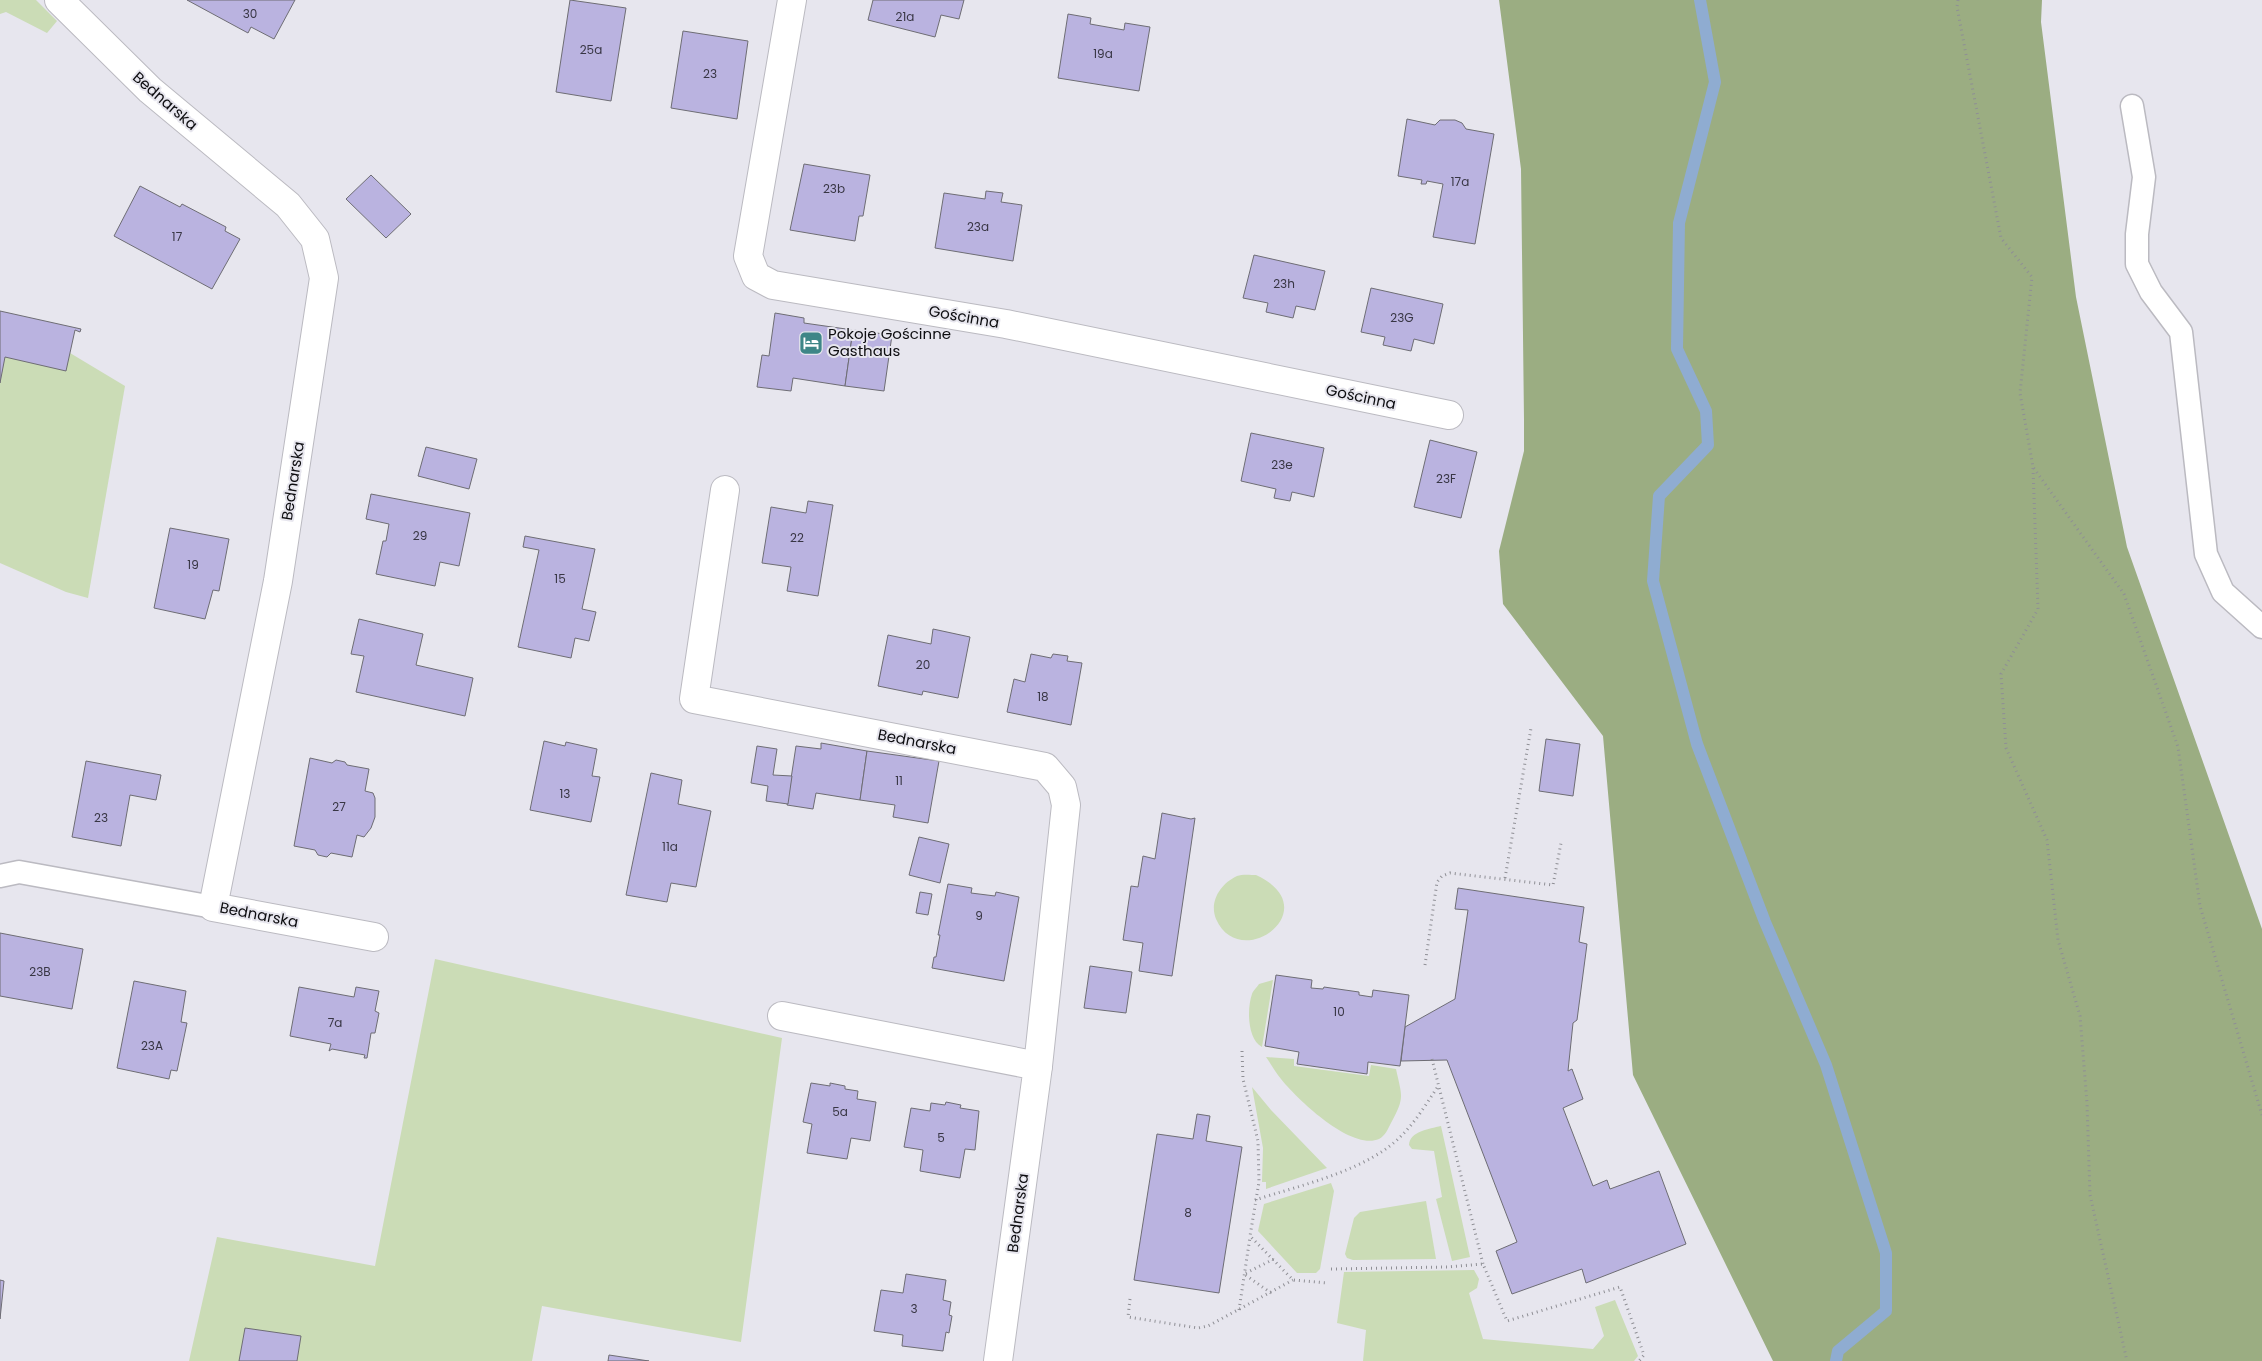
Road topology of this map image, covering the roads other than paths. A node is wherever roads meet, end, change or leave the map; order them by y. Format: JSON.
{"nodes":[{"id":1,"x":59,"y":0,"type":"edge"},
{"id":2,"x":792,"y":0,"type":"edge"},
{"id":3,"x":2132,"y":106,"type":"dead end"},
{"id":4,"x":1449,"y":415,"type":"dead end"},
{"id":5,"x":725,"y":490,"type":"dead end"},
{"id":6,"x":2262,"y":627,"type":"edge"},
{"id":7,"x":0,"y":876,"type":"edge"},
{"id":8,"x":213,"y":907,"type":"junction"},
{"id":9,"x":374,"y":937,"type":"dead end"},
{"id":10,"x":782,"y":1016,"type":"dead end"},
{"id":11,"x":1038,"y":1066,"type":"junction"},
{"id":12,"x":998,"y":1361,"type":"edge"}],
"edges":[{"from":1,"to":8,"type":"street","name":"Bednarska"},
{"from":2,"to":4,"type":"street","name":"Gościnna"},
{"from":3,"to":6,"type":"lane"},
{"from":5,"to":11,"type":"street","name":"Bednarska"},
{"from":7,"to":8,"type":"lane"},
{"from":8,"to":9,"type":"street","name":"Bednarska"},
{"from":10,"to":11,"type":"street"},
{"from":11,"to":12,"type":"street","name":"Bednarska"}]}
